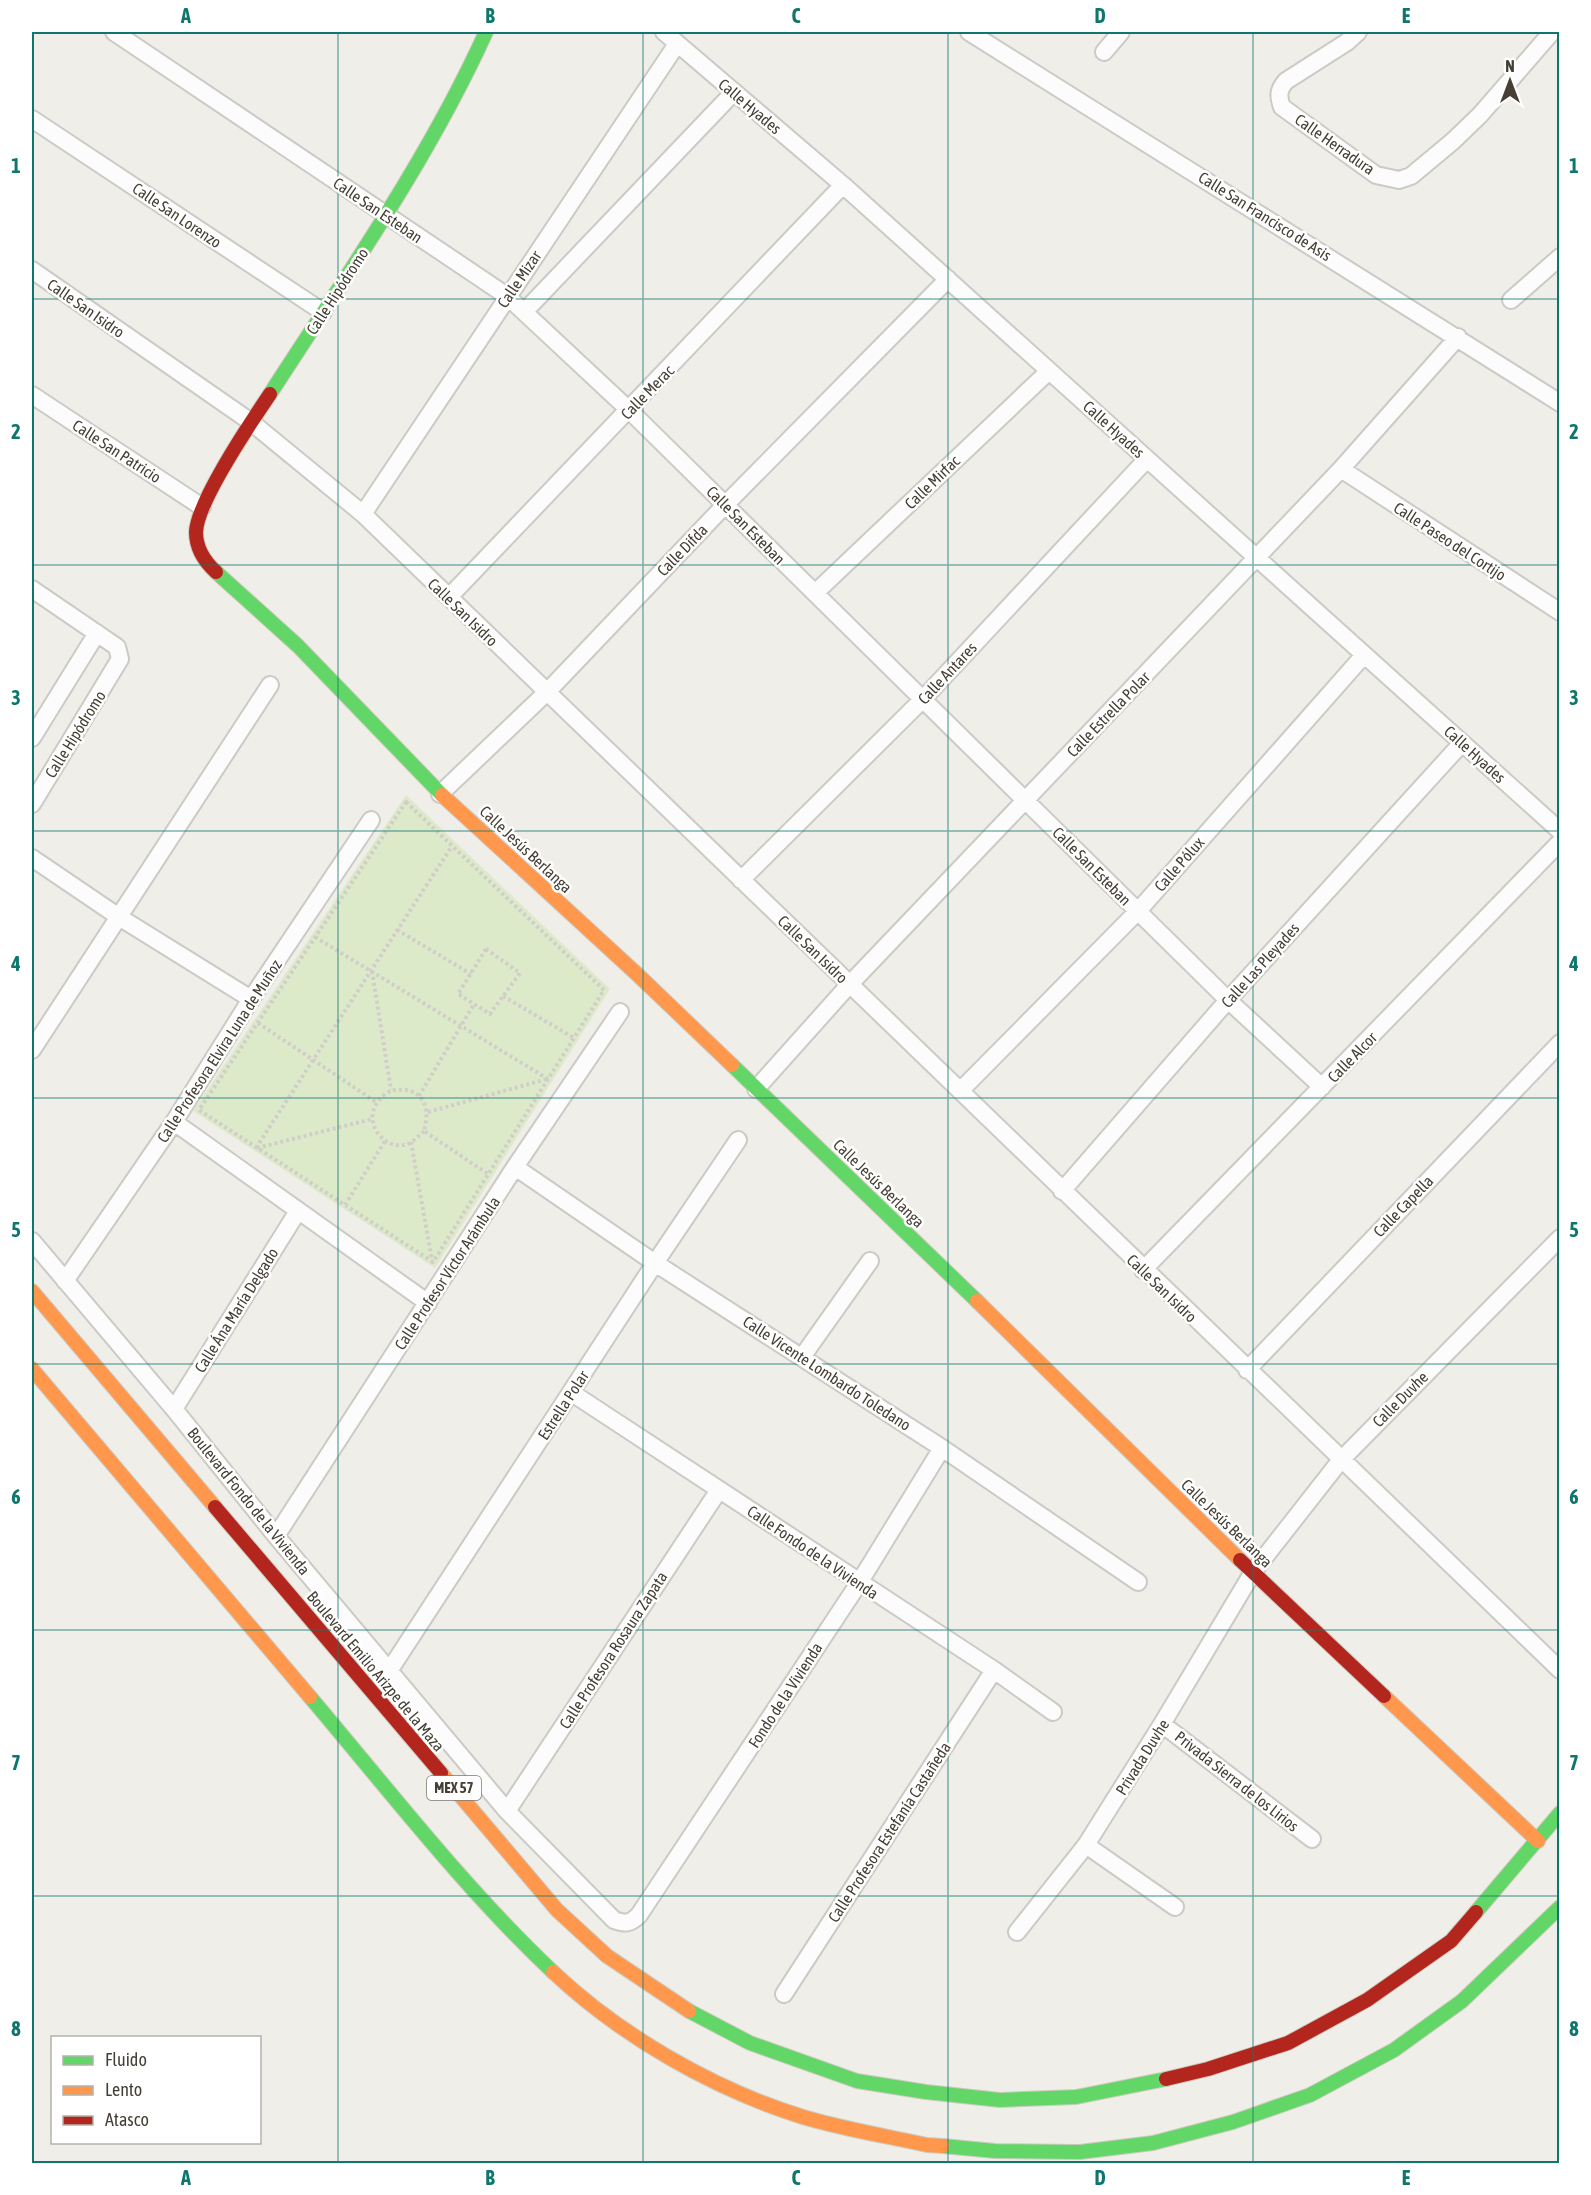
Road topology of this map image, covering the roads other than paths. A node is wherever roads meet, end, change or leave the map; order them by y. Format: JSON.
{"nodes":[{"id":1,"x":114,"y":32,"type":"edge"},
{"id":2,"x":486,"y":32,"type":"edge"},
{"id":3,"x":664,"y":32,"type":"edge"},
{"id":4,"x":969,"y":32,"type":"edge"},
{"id":5,"x":1121,"y":32,"type":"edge"},
{"id":6,"x":1358,"y":32,"type":"edge"},
{"id":7,"x":1552,"y":32,"type":"edge"},
{"id":8,"x":677,"y":44,"type":"junction"},
{"id":9,"x":1104,"y":52,"type":"dead end"},
{"id":10,"x":734,"y":92,"type":"junction"},
{"id":11,"x":32,"y":118,"type":"edge"},
{"id":12,"x":843,"y":184,"type":"junction"},
{"id":13,"x":386,"y":215,"type":"junction"},
{"id":14,"x":1560,"y":257,"type":"edge"},
{"id":15,"x":32,"y":270,"type":"edge"},
{"id":16,"x":948,"y":279,"type":"junction"},
{"id":17,"x":507,"y":296,"type":"junction"},
{"id":18,"x":1511,"y":300,"type":"dead end"},
{"id":19,"x":323,"y":312,"type":"junction"},
{"id":20,"x":524,"y":312,"type":"junction"},
{"id":21,"x":1458,"y":337,"type":"junction"},
{"id":22,"x":1049,"y":371,"type":"junction"},
{"id":23,"x":32,"y":395,"type":"edge"},
{"id":24,"x":1560,"y":403,"type":"edge"},
{"id":25,"x":629,"y":410,"type":"junction"},
{"id":26,"x":251,"y":422,"type":"junction"},
{"id":27,"x":1147,"y":459,"type":"junction"},
{"id":28,"x":1341,"y":470,"type":"junction"},
{"id":29,"x":725,"y":505,"type":"junction"},
{"id":30,"x":202,"y":507,"type":"junction"},
{"id":31,"x":363,"y":514,"type":"junction"},
{"id":32,"x":198,"y":550,"type":"joint"},
{"id":33,"x":1257,"y":558,"type":"junction"},
{"id":34,"x":32,"y":589,"type":"edge"},
{"id":35,"x":815,"y":594,"type":"junction"},
{"id":36,"x":449,"y":597,"type":"junction"},
{"id":37,"x":1560,"y":612,"type":"edge"},
{"id":38,"x":97,"y":633,"type":"junction"},
{"id":39,"x":1364,"y":655,"type":"junction"},
{"id":40,"x":270,"y":685,"type":"dead end"},
{"id":41,"x":547,"y":692,"type":"junction"},
{"id":42,"x":923,"y":699,"type":"junction"},
{"id":43,"x":32,"y":738,"type":"edge"},
{"id":44,"x":1462,"y":743,"type":"junction"},
{"id":45,"x":440,"y":794,"type":"junction"},
{"id":46,"x":1025,"y":800,"type":"junction"},
{"id":47,"x":32,"y":804,"type":"edge"},
{"id":48,"x":371,"y":820,"type":"dead end"},
{"id":49,"x":1560,"y":831,"type":"edge"},
{"id":50,"x":1560,"y":842,"type":"edge"},
{"id":51,"x":32,"y":858,"type":"edge"},
{"id":52,"x":741,"y":880,"type":"junction"},
{"id":53,"x":1138,"y":911,"type":"junction"},
{"id":54,"x":119,"y":917,"type":"junction"},
{"id":55,"x":849,"y":985,"type":"junction"},
{"id":56,"x":251,"y":999,"type":"junction"},
{"id":57,"x":1228,"y":1000,"type":"junction"},
{"id":58,"x":620,"y":1012,"type":"dead end"},
{"id":59,"x":1560,"y":1043,"type":"edge"},
{"id":60,"x":32,"y":1050,"type":"edge"},
{"id":61,"x":1322,"y":1088,"type":"junction"},
{"id":62,"x":756,"y":1089,"type":"junction"},
{"id":63,"x":960,"y":1091,"type":"junction"},
{"id":64,"x":174,"y":1122,"type":"junction"},
{"id":65,"x":738,"y":1140,"type":"dead end"},
{"id":66,"x":515,"y":1167,"type":"junction"},
{"id":67,"x":1062,"y":1191,"type":"junction"},
{"id":68,"x":298,"y":1211,"type":"junction"},
{"id":69,"x":1560,"y":1238,"type":"edge"},
{"id":70,"x":32,"y":1241,"type":"edge"},
{"id":71,"x":870,"y":1262,"type":"dead end"},
{"id":72,"x":655,"y":1263,"type":"junction"},
{"id":73,"x":1143,"y":1270,"type":"junction"},
{"id":74,"x":65,"y":1281,"type":"junction"},
{"id":75,"x":32,"y":1291,"type":"edge"},
{"id":76,"x":428,"y":1303,"type":"junction"},
{"id":77,"x":802,"y":1357,"type":"junction"},
{"id":78,"x":32,"y":1369,"type":"edge"},
{"id":79,"x":1247,"y":1370,"type":"junction"},
{"id":80,"x":572,"y":1393,"type":"junction"},
{"id":81,"x":174,"y":1408,"type":"junction"},
{"id":82,"x":942,"y":1448,"type":"junction"},
{"id":83,"x":1340,"y":1461,"type":"junction"},
{"id":84,"x":719,"y":1490,"type":"junction"},
{"id":85,"x":276,"y":1536,"type":"junction"},
{"id":86,"x":1253,"y":1572,"type":"junction"},
{"id":87,"x":859,"y":1582,"type":"junction"},
{"id":88,"x":1138,"y":1582,"type":"dead end"},
{"id":89,"x":994,"y":1670,"type":"junction"},
{"id":90,"x":389,"y":1671,"type":"junction"},
{"id":91,"x":1560,"y":1671,"type":"edge"},
{"id":92,"x":1053,"y":1712,"type":"dead end"},
{"id":93,"x":1162,"y":1724,"type":"junction"},
{"id":94,"x":507,"y":1811,"type":"junction"},
{"id":95,"x":1560,"y":1813,"type":"edge"},
{"id":96,"x":1312,"y":1839,"type":"dead end"},
{"id":97,"x":1538,"y":1840,"type":"junction"},
{"id":98,"x":1086,"y":1845,"type":"junction"},
{"id":99,"x":1175,"y":1908,"type":"dead end"},
{"id":100,"x":1557,"y":1911,"type":"edge"},
{"id":101,"x":614,"y":1920,"type":"joint"},
{"id":102,"x":1017,"y":1932,"type":"dead end"},
{"id":103,"x":784,"y":1994,"type":"dead end"}],
"edges":[{"from":1,"to":13,"type":"street","name":"Calle San Esteban"},
{"from":2,"to":13,"type":"main road","name":"Calle Hipódromo"},
{"from":3,"to":8,"type":"street","name":"Calle Hyades"},
{"from":4,"to":21,"type":"street","name":"Calle San Francisco de Asis"},
{"from":5,"to":9,"type":"street"},
{"from":6,"to":7,"type":"street","name":"Calle Herradura"},
{"from":8,"to":10,"type":"street","name":"Calle Hyades"},
{"from":8,"to":17,"type":"street","name":"Calle Mizar"},
{"from":10,"to":12,"type":"street","name":"Calle Hyades"},
{"from":10,"to":20,"type":"street","name":"Calle Mizar"},
{"from":11,"to":19,"type":"street","name":"Calle San Lorenzo"},
{"from":12,"to":16,"type":"street","name":"Calle Hyades"},
{"from":12,"to":25,"type":"street","name":"Calle Merac"},
{"from":13,"to":17,"type":"street","name":"Calle San Esteban"},
{"from":13,"to":19,"type":"main road","name":"Calle Hipódromo"},
{"from":14,"to":18,"type":"street"},
{"from":15,"to":26,"type":"street","name":"Calle San Isidro"},
{"from":16,"to":22,"type":"street","name":"Calle Hyades"},
{"from":16,"to":29,"type":"street","name":"Calle Difda"},
{"from":17,"to":20,"type":"street","name":"Calle San Esteban"},
{"from":17,"to":31,"type":"street","name":"Calle Mizar"},
{"from":19,"to":26,"type":"main road","name":"Calle Hipódromo"},
{"from":20,"to":25,"type":"street","name":"Calle San Esteban"},
{"from":21,"to":24,"type":"street","name":"Calle San Francisco de Asis"},
{"from":21,"to":28,"type":"street","name":"Calle Estrella Polar"},
{"from":22,"to":27,"type":"street","name":"Calle Hyades"},
{"from":22,"to":35,"type":"street","name":"Calle Mirfac"},
{"from":23,"to":30,"type":"street","name":"Calle San Patricio"},
{"from":25,"to":29,"type":"street","name":"Calle San Esteban"},
{"from":25,"to":36,"type":"street","name":"Calle Merac"},
{"from":26,"to":30,"type":"main road","name":"Calle Hipódromo"},
{"from":26,"to":31,"type":"street","name":"Calle San Isidro"},
{"from":27,"to":33,"type":"street","name":"Calle Hyades"},
{"from":27,"to":42,"type":"street","name":"Calle Antares"},
{"from":28,"to":33,"type":"street","name":"Calle Estrella Polar"},
{"from":28,"to":37,"type":"street","name":"Calle Paseo del Cortijo"},
{"from":29,"to":35,"type":"street","name":"Calle San Esteban"},
{"from":29,"to":41,"type":"street","name":"Calle Difda"},
{"from":30,"to":32,"type":"main road","name":"Calle Hipódromo"},
{"from":31,"to":36,"type":"street","name":"Calle San Isidro"},
{"from":32,"to":45,"type":"main road","name":"Calle Jesús Berlanga"},
{"from":33,"to":39,"type":"street","name":"Calle Hyades"},
{"from":33,"to":46,"type":"street","name":"Calle Estrella Polar"},
{"from":34,"to":38,"type":"street"},
{"from":35,"to":42,"type":"street","name":"Calle San Esteban"},
{"from":36,"to":41,"type":"street","name":"Calle San Isidro"},
{"from":38,"to":43,"type":"street"},
{"from":38,"to":47,"type":"street","name":"Calle Hipódromo"},
{"from":39,"to":44,"type":"street","name":"Calle Hyades"},
{"from":39,"to":53,"type":"street","name":"Calle Pólux"},
{"from":40,"to":54,"type":"street"},
{"from":41,"to":45,"type":"street","name":"Calle Difda"},
{"from":41,"to":52,"type":"street","name":"Calle San Isidro"},
{"from":42,"to":46,"type":"street","name":"Calle San Esteban"},
{"from":42,"to":52,"type":"street","name":"Calle Antares"},
{"from":44,"to":49,"type":"street","name":"Calle Hyades"},
{"from":44,"to":57,"type":"street","name":"Calle Las Pleyades"},
{"from":45,"to":62,"type":"main road","name":"Calle Jesús Berlanga"},
{"from":46,"to":53,"type":"street","name":"Calle San Esteban"},
{"from":46,"to":55,"type":"street","name":"Calle Estrella Polar"},
{"from":48,"to":56,"type":"street","name":"Calle Profesora Elvira Luna de Muñoz"},
{"from":50,"to":61,"type":"street","name":"Calle Alcor"},
{"from":51,"to":54,"type":"street"},
{"from":52,"to":55,"type":"street","name":"Calle San Isidro"},
{"from":53,"to":57,"type":"street","name":"Calle San Esteban"},
{"from":53,"to":63,"type":"street","name":"Calle Pólux"},
{"from":54,"to":56,"type":"street"},
{"from":54,"to":60,"type":"street"},
{"from":55,"to":62,"type":"street","name":"Calle Estrella Polar"},
{"from":55,"to":63,"type":"street","name":"Calle San Isidro"},
{"from":56,"to":64,"type":"street","name":"Calle Profesora Elvira Luna de Muñoz"},
{"from":57,"to":61,"type":"street","name":"Calle San Esteban"},
{"from":57,"to":67,"type":"street","name":"Calle Las Pleyades"},
{"from":58,"to":66,"type":"street","name":"Calle Profesor Víctor Arámbula"},
{"from":59,"to":79,"type":"street","name":"Calle Capella"},
{"from":61,"to":73,"type":"street","name":"Calle Alcor"},
{"from":62,"to":86,"type":"main road","name":"Calle Jesús Berlanga"},
{"from":63,"to":67,"type":"street","name":"Calle San Isidro"},
{"from":64,"to":68,"type":"street"},
{"from":64,"to":74,"type":"street","name":"Calle Profesora Elvira Luna de Muñoz"},
{"from":65,"to":72,"type":"street","name":"Estrella Polar"},
{"from":66,"to":72,"type":"street","name":"Calle Vicente Lombardo Toledano"},
{"from":66,"to":76,"type":"street","name":"Calle Profesor Víctor Arámbula"},
{"from":67,"to":73,"type":"street","name":"Calle San Isidro"},
{"from":68,"to":76,"type":"street"},
{"from":68,"to":81,"type":"street","name":"Calle Ána María Delgado"},
{"from":69,"to":83,"type":"street","name":"Calle Duvhe"},
{"from":70,"to":74,"type":"street","name":"Boulevard Fondo de la Vivienda"},
{"from":71,"to":77,"type":"street"},
{"from":72,"to":77,"type":"street","name":"Calle Vicente Lombardo Toledano"},
{"from":72,"to":80,"type":"street","name":"Estrella Polar"},
{"from":73,"to":79,"type":"street","name":"Calle San Isidro"},
{"from":74,"to":81,"type":"street","name":"Boulevard Fondo de la Vivienda"},
{"from":75,"to":97,"type":"main road","name":"Boulevard Emilio Arizpe de la Maza","number":"MEX 57"},
{"from":76,"to":85,"type":"street","name":"Calle Profesor Víctor Arámbula"},
{"from":77,"to":82,"type":"street","name":"Calle Vicente Lombardo Toledano"},
{"from":78,"to":100,"type":"main road","number":"MEX 57"},
{"from":79,"to":83,"type":"street","name":"Calle San Isidro"},
{"from":80,"to":84,"type":"street","name":"Calle Fondo de la Vivienda"},
{"from":80,"to":90,"type":"street","name":"Estrella Polar"},
{"from":81,"to":85,"type":"street","name":"Boulevard Fondo de la Vivienda"},
{"from":82,"to":87,"type":"street","name":"Fondo de la Vivienda"},
{"from":82,"to":88,"type":"street","name":"Calle Vicente Lombardo Toledano"},
{"from":83,"to":86,"type":"street","name":"Calle Duvhe"},
{"from":83,"to":91,"type":"street","name":"Calle San Isidro"},
{"from":84,"to":87,"type":"street","name":"Calle Fondo de la Vivienda"},
{"from":84,"to":94,"type":"street","name":"Calle Profesora Rosaura Zapata"},
{"from":85,"to":90,"type":"street","name":"Boulevard Fondo de la Vivienda"},
{"from":86,"to":93,"type":"street","name":"Privada Duvhe"},
{"from":86,"to":97,"type":"main road","name":"Calle Jesús Berlanga"},
{"from":87,"to":89,"type":"street","name":"Calle Fondo de la Vivienda"},
{"from":87,"to":101,"type":"street","name":"Fondo de la Vivienda"},
{"from":89,"to":92,"type":"street","name":"Calle Fondo de la Vivienda"},
{"from":89,"to":103,"type":"street","name":"Calle Profesora Estefanía Castañeda"},
{"from":90,"to":94,"type":"street","name":"Boulevard Fondo de la Vivienda"},
{"from":93,"to":96,"type":"street","name":"Privada Sierra de los Lirios"},
{"from":93,"to":98,"type":"street","name":"Privada Duvhe"},
{"from":94,"to":101,"type":"street","name":"Boulevard Fondo de la Vivienda"},
{"from":95,"to":97,"type":"main road","name":"Boulevard Emilio Arizpe de la Maza"},
{"from":98,"to":99,"type":"street"},
{"from":98,"to":102,"type":"street","name":"Privada Duvhe"}]}
